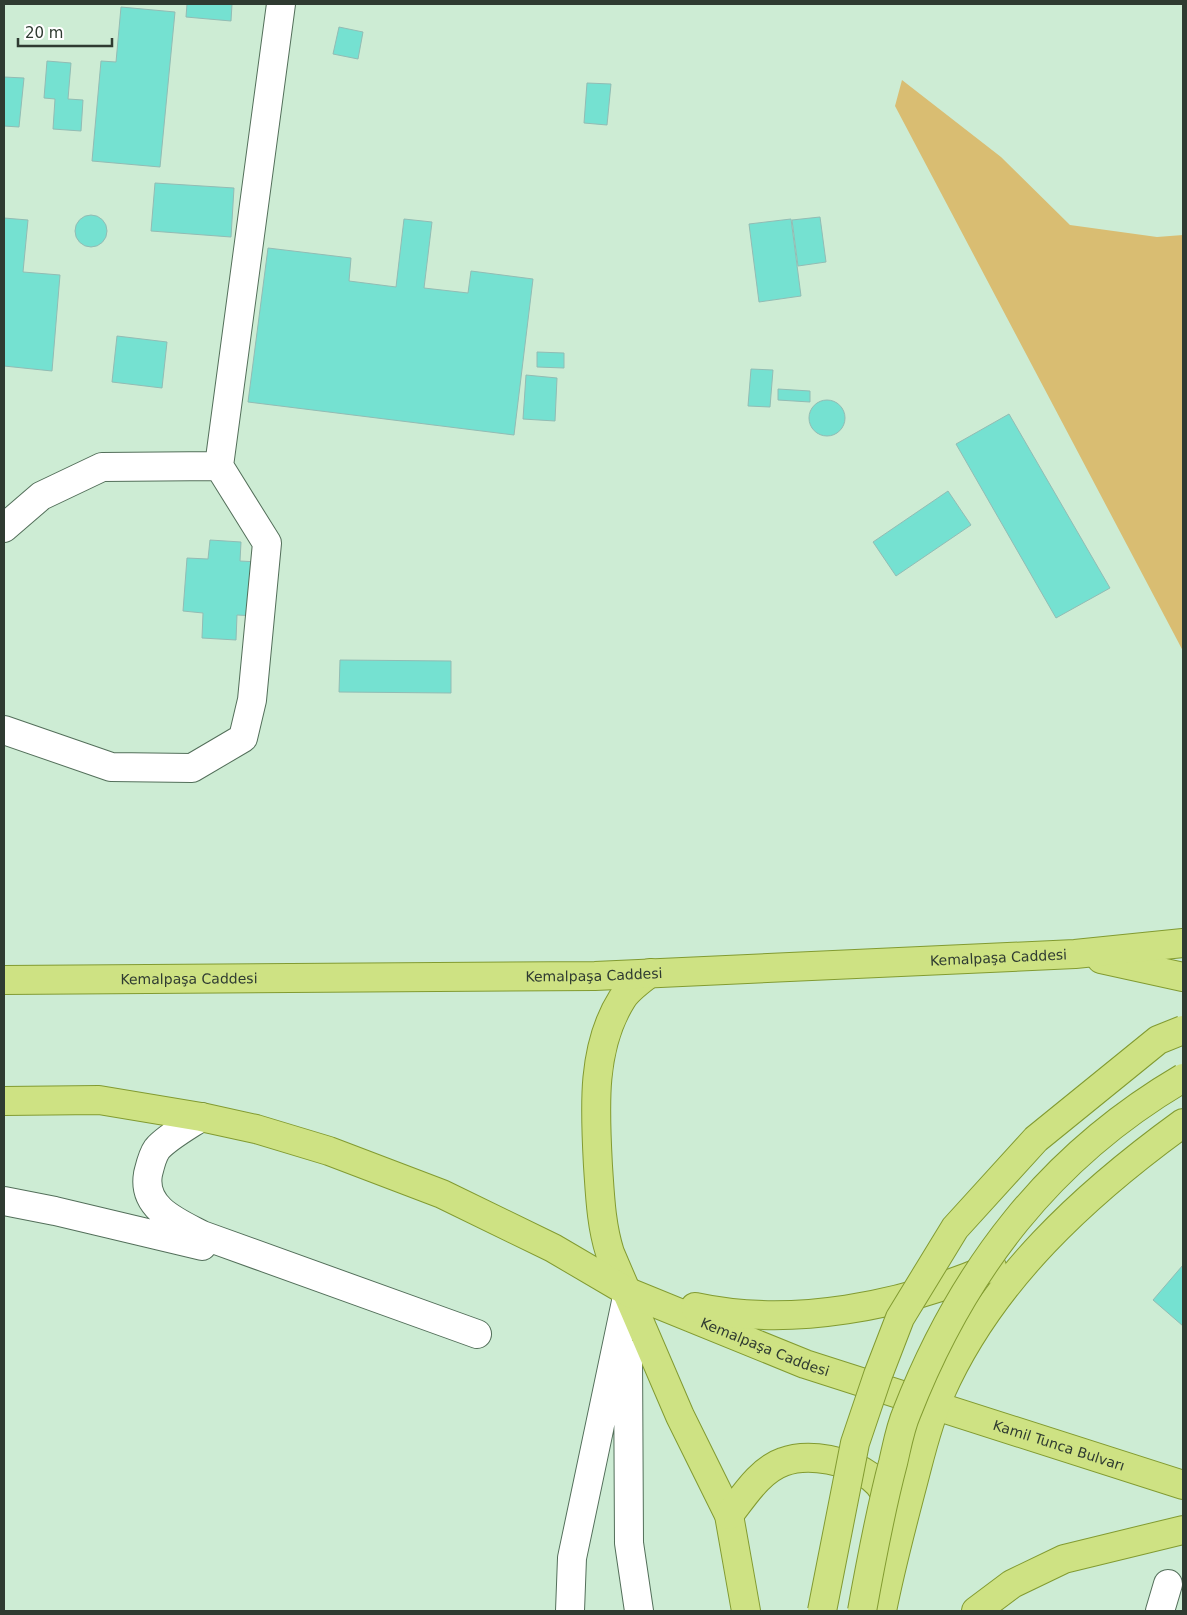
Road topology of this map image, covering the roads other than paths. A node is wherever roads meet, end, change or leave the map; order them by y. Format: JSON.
{"nodes":[{"id":1,"x":281,"y":4,"type":"edge"},
{"id":2,"x":220,"y":466,"type":"junction"},
{"id":3,"x":4,"y":528,"type":"edge"},
{"id":4,"x":4,"y":730,"type":"edge"},
{"id":5,"x":1183,"y":943,"type":"edge"},
{"id":6,"x":1075,"y":954,"type":"junction"},
{"id":7,"x":650,"y":973,"type":"junction"},
{"id":8,"x":1183,"y":977,"type":"edge"},
{"id":9,"x":4,"y":980,"type":"edge"},
{"id":10,"x":1183,"y":1023,"type":"edge"},
{"id":11,"x":1183,"y":1030,"type":"edge"},
{"id":12,"x":1158,"y":1040,"type":"junction"},
{"id":13,"x":1183,"y":1078,"type":"edge"},
{"id":14,"x":4,"y":1101,"type":"edge"},
{"id":15,"x":200,"y":1117,"type":"junction"},
{"id":16,"x":1183,"y":1123,"type":"edge"},
{"id":17,"x":4,"y":1201,"type":"edge"},
{"id":18,"x":1067,"y":1220,"type":"junction"},
{"id":19,"x":320,"y":1278,"type":"junction"},
{"id":20,"x":628,"y":1292,"type":"junction"},
{"id":21,"x":477,"y":1334,"type":"dead end"},
{"id":22,"x":935,"y":1408,"type":"junction"},
{"id":23,"x":1183,"y":1485,"type":"edge"},
{"id":24,"x":729,"y":1515,"type":"junction"},
{"id":25,"x":1183,"y":1530,"type":"edge"},
{"id":26,"x":894,"y":1553,"type":"junction"},
{"id":27,"x":1168,"y":1584,"type":"dead end"},
{"id":28,"x":570,"y":1611,"type":"edge"},
{"id":29,"x":639,"y":1611,"type":"edge"},
{"id":30,"x":746,"y":1611,"type":"edge"},
{"id":31,"x":822,"y":1611,"type":"edge"},
{"id":32,"x":862,"y":1611,"type":"edge"},
{"id":33,"x":882,"y":1611,"type":"edge"},
{"id":34,"x":976,"y":1611,"type":"edge"},
{"id":35,"x":1160,"y":1611,"type":"edge"}],
"edges":[{"from":1,"to":2,"type":"street"},
{"from":2,"to":3,"type":"street"},
{"from":2,"to":4,"type":"street"},
{"from":5,"to":6,"type":"main road","name":"Kemalpaşa Caddesi"},
{"from":6,"to":7,"type":"main road","name":"Kemalpaşa Caddesi"},
{"from":6,"to":8,"type":"main road"},
{"from":7,"to":9,"type":"main road","name":"Kemalpaşa Caddesi"},
{"from":7,"to":20,"type":"main road"},
{"from":10,"to":12,"type":"main road","bridge":true},
{"from":11,"to":12,"type":"main road","bridge":true},
{"from":12,"to":31,"type":"main road","bridge":true},
{"from":13,"to":32,"type":"main road","bridge":true},
{"from":14,"to":15,"type":"main road","name":"Kemalpaşa Caddesi"},
{"from":15,"to":19,"type":"street"},
{"from":15,"to":20,"type":"main road","name":"Kemalpaşa Caddesi"},
{"from":16,"to":18,"type":"main road"},
{"from":17,"to":19,"type":"street"},
{"from":18,"to":20,"type":"main road"},
{"from":18,"to":22,"type":"main road"},
{"from":19,"to":21,"type":"street"},
{"from":20,"to":22,"type":"main road","name":"Kemalpaşa Caddesi"},
{"from":20,"to":24,"type":"main road"},
{"from":20,"to":28,"type":"street"},
{"from":20,"to":29,"type":"street"},
{"from":22,"to":23,"type":"main road","name":"Kamil Tunca Bulvarı"},
{"from":22,"to":26,"type":"main road"},
{"from":24,"to":26,"type":"main road"},
{"from":24,"to":30,"type":"main road"},
{"from":25,"to":34,"type":"main road"},
{"from":26,"to":33,"type":"main road"},
{"from":27,"to":35,"type":"street"}]}
